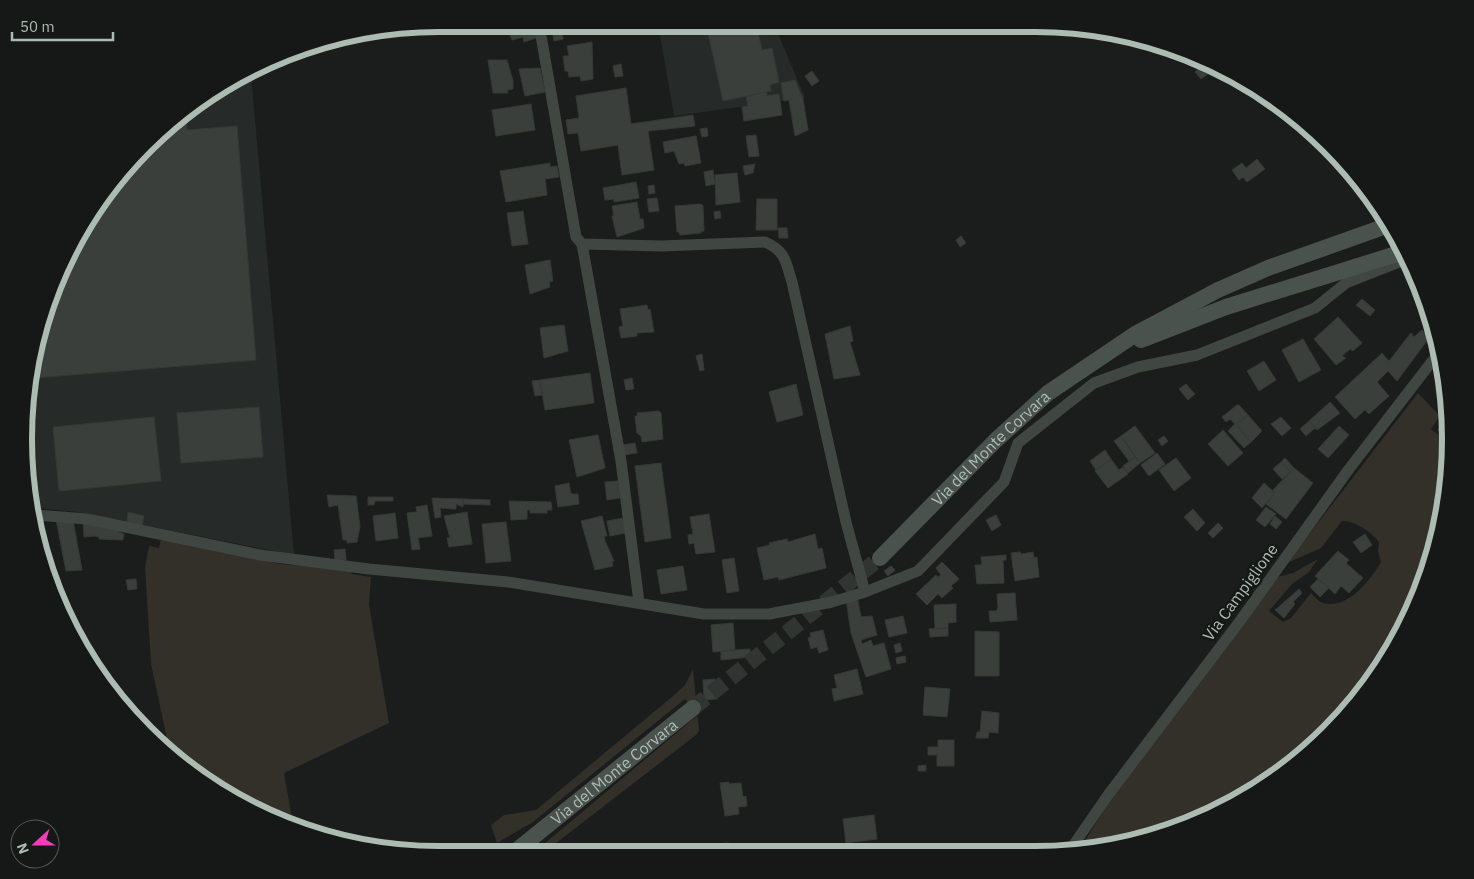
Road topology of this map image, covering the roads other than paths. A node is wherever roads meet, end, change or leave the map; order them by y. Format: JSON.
{"nodes":[{"id":1,"x":540,"y":32,"type":"edge"},
{"id":2,"x":1382,"y":228,"type":"edge"},
{"id":3,"x":582,"y":244,"type":"junction"},
{"id":4,"x":1397,"y":254,"type":"edge"},
{"id":5,"x":1401,"y":261,"type":"edge"},
{"id":6,"x":1113,"y":350,"type":"junction"},
{"id":7,"x":1434,"y":359,"type":"edge"},
{"id":8,"x":39,"y":515,"type":"edge"},
{"id":9,"x":880,"y":558,"type":"tunnel mouth"},
{"id":10,"x":865,"y":592,"type":"junction"},
{"id":11,"x":639,"y":602,"type":"junction"},
{"id":12,"x":693,"y":708,"type":"tunnel mouth"},
{"id":13,"x":1074,"y":845,"type":"edge"},
{"id":14,"x":522,"y":846,"type":"edge"}],
"edges":[{"from":1,"to":3,"type":"street"},
{"from":2,"to":6,"type":"main road","name":"Via del Monte Corvara"},
{"from":3,"to":10,"type":"street"},
{"from":3,"to":11,"type":"street"},
{"from":4,"to":6,"type":"main road","name":"Via del Monte Corvara"},
{"from":5,"to":10,"type":"street"},
{"from":6,"to":9,"type":"main road","name":"Via del Monte Corvara"},
{"from":7,"to":13,"type":"street","name":"Via Campiglione"},
{"from":8,"to":11,"type":"street"},
{"from":10,"to":11,"type":"street"},
{"from":12,"to":14,"type":"main road","name":"Via del Monte Corvara"}]}
